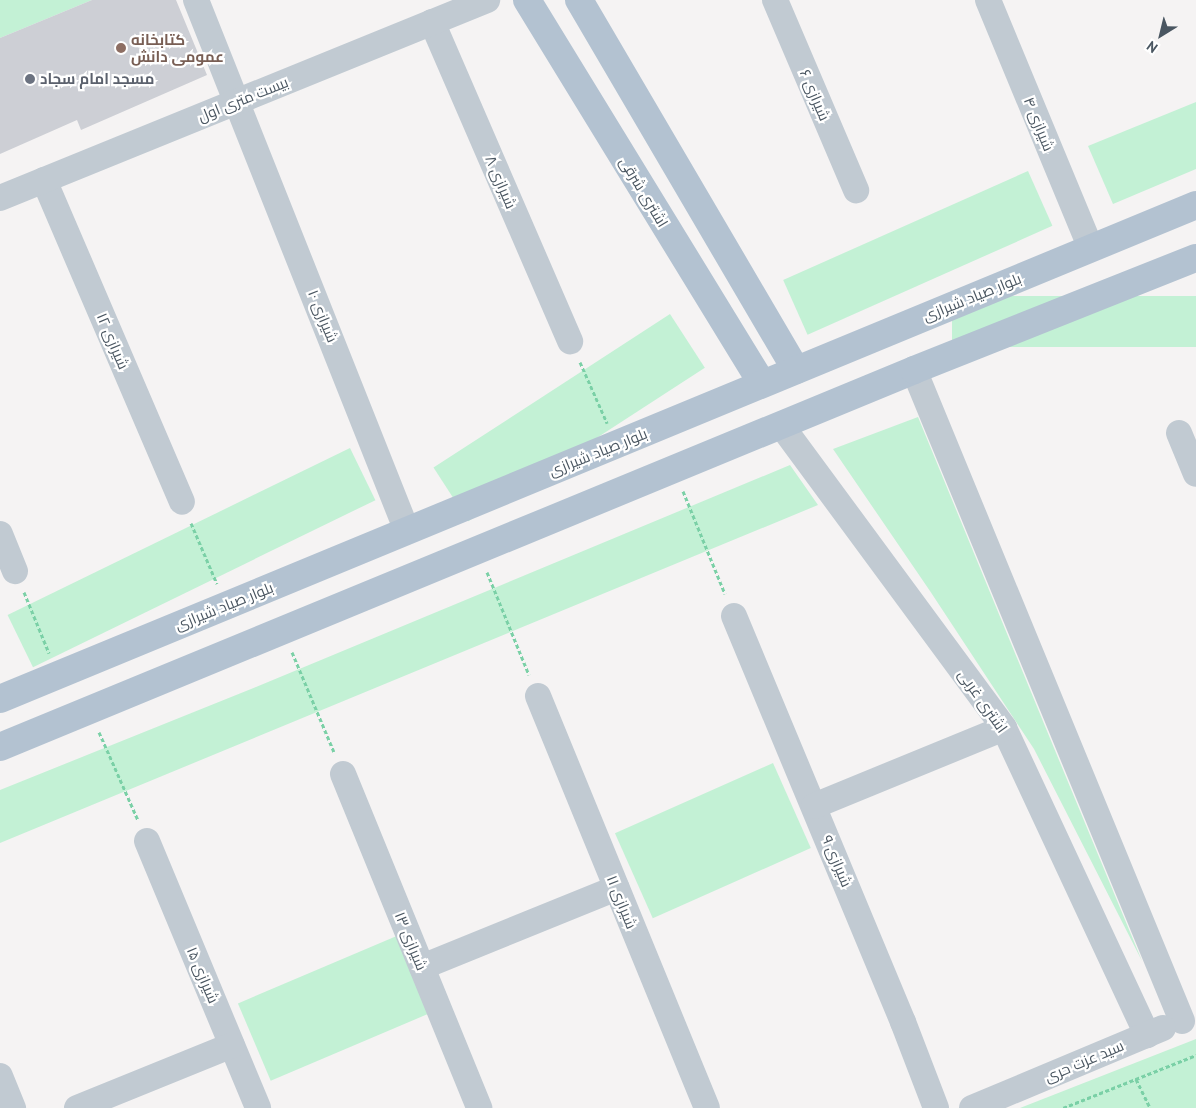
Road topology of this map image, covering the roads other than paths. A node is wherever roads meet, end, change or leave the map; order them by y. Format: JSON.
{"nodes":[{"id":1,"x":196,"y":0,"type":"edge"},
{"id":2,"x":487,"y":0,"type":"edge"},
{"id":3,"x":527,"y":0,"type":"edge"},
{"id":4,"x":579,"y":0,"type":"edge"},
{"id":5,"x":775,"y":0,"type":"edge"},
{"id":6,"x":988,"y":0,"type":"edge"},
{"id":7,"x":432,"y":22,"type":"junction"},
{"id":8,"x":238,"y":101,"type":"junction"},
{"id":9,"x":44,"y":180,"type":"junction"},
{"id":10,"x":856,"y":190,"type":"dead end"},
{"id":11,"x":0,"y":198,"type":"edge"},
{"id":12,"x":1196,"y":205,"type":"edge"},
{"id":13,"x":1091,"y":249,"type":"junction"},
{"id":14,"x":1196,"y":258,"type":"edge"},
{"id":15,"x":570,"y":341,"type":"road end"},
{"id":16,"x":796,"y":370,"type":"junction"},
{"id":17,"x":914,"y":370,"type":"junction"},
{"id":18,"x":762,"y":384,"type":"junction"},
{"id":19,"x":781,"y":425,"type":"junction"},
{"id":20,"x":1179,"y":433,"type":"dead end"},
{"id":21,"x":1196,"y":474,"type":"edge"},
{"id":22,"x":182,"y":502,"type":"road end"},
{"id":23,"x":407,"y":531,"type":"junction"},
{"id":24,"x":0,"y":534,"type":"edge"},
{"id":25,"x":15,"y":570,"type":"road end"},
{"id":26,"x":734,"y":616,"type":"road end"},
{"id":27,"x":538,"y":696,"type":"road end"},
{"id":28,"x":0,"y":699,"type":"edge"},
{"id":29,"x":1004,"y":728,"type":"junction"},
{"id":30,"x":0,"y":748,"type":"edge"},
{"id":31,"x":343,"y":774,"type":"road end"},
{"id":32,"x":814,"y":806,"type":"junction"},
{"id":33,"x":147,"y":841,"type":"road end"},
{"id":34,"x":616,"y":888,"type":"junction"},
{"id":35,"x":422,"y":967,"type":"junction"},
{"id":36,"x":1162,"y":974,"type":"junction"},
{"id":37,"x":1124,"y":986,"type":"junction"},
{"id":38,"x":1189,"y":1018,"type":"edge"},
{"id":39,"x":1147,"y":1035,"type":"junction"},
{"id":40,"x":232,"y":1044,"type":"junction"},
{"id":41,"x":0,"y":1076,"type":"edge"},
{"id":42,"x":13,"y":1108,"type":"edge"},
{"id":43,"x":77,"y":1108,"type":"edge"},
{"id":44,"x":258,"y":1108,"type":"edge"},
{"id":45,"x":479,"y":1108,"type":"edge"},
{"id":46,"x":707,"y":1108,"type":"edge"},
{"id":47,"x":936,"y":1108,"type":"edge"},
{"id":48,"x":972,"y":1108,"type":"edge"}],
"edges":[{"from":1,"to":8,"type":"street","name":"شیرازی ۱۰"},
{"from":2,"to":7,"type":"street","name":"بیست متری اول"},
{"from":3,"to":18,"type":"main road","name":"اشتری شرقی"},
{"from":4,"to":16,"type":"main road"},
{"from":5,"to":10,"type":"street","name":"شیرازی ۶"},
{"from":6,"to":13,"type":"street","name":"شیرازی ۴"},
{"from":7,"to":8,"type":"street","name":"بیست متری اول"},
{"from":7,"to":15,"type":"street","name":"شیرازی ۸"},
{"from":8,"to":9,"type":"street","name":"بیست متری اول"},
{"from":8,"to":23,"type":"street","name":"شیرازی ۱۰"},
{"from":9,"to":11,"type":"street","name":"بیست متری اول"},
{"from":9,"to":22,"type":"street","name":"شیرازی ۱۲"},
{"from":12,"to":13,"type":"main road","name":"بلوار صیاد شیرازی"},
{"from":13,"to":16,"type":"main road","name":"بلوار صیاد شیرازی"},
{"from":14,"to":17,"type":"main road"},
{"from":16,"to":18,"type":"main road","name":"بلوار صیاد شیرازی"},
{"from":17,"to":19,"type":"main road"},
{"from":17,"to":36,"type":"street"},
{"from":18,"to":23,"type":"main road","name":"بلوار صیاد شیرازی"},
{"from":19,"to":29,"type":"street","name":"اشتری غربی"},
{"from":19,"to":30,"type":"main road"},
{"from":20,"to":21,"type":"street"},
{"from":23,"to":28,"type":"main road","name":"بلوار صیاد شیرازی"},
{"from":24,"to":25,"type":"street"},
{"from":26,"to":32,"type":"street","name":"شیرازی ۹"},
{"from":27,"to":34,"type":"street","name":"شیرازی ۱۱"},
{"from":29,"to":32,"type":"street"},
{"from":29,"to":37,"type":"street","name":"اشتری غربی"},
{"from":31,"to":35,"type":"street","name":"شیرازی ۱۳"},
{"from":32,"to":47,"type":"street","name":"شیرازی ۹"},
{"from":33,"to":40,"type":"street","name":"شیرازی ۱۵"},
{"from":34,"to":35,"type":"street"},
{"from":34,"to":46,"type":"street","name":"شیرازی ۱۱"},
{"from":35,"to":45,"type":"street","name":"شیرازی ۱۳"},
{"from":36,"to":37,"type":"street"},
{"from":36,"to":38,"type":"street"},
{"from":37,"to":39,"type":"street","name":"اشتری غربی"},
{"from":38,"to":39,"type":"street","name":"سید عزت حری"},
{"from":39,"to":48,"type":"street","name":"سید عزت حری"},
{"from":40,"to":43,"type":"street"},
{"from":40,"to":44,"type":"street","name":"شیرازی ۱۵"},
{"from":41,"to":42,"type":"street"}]}
